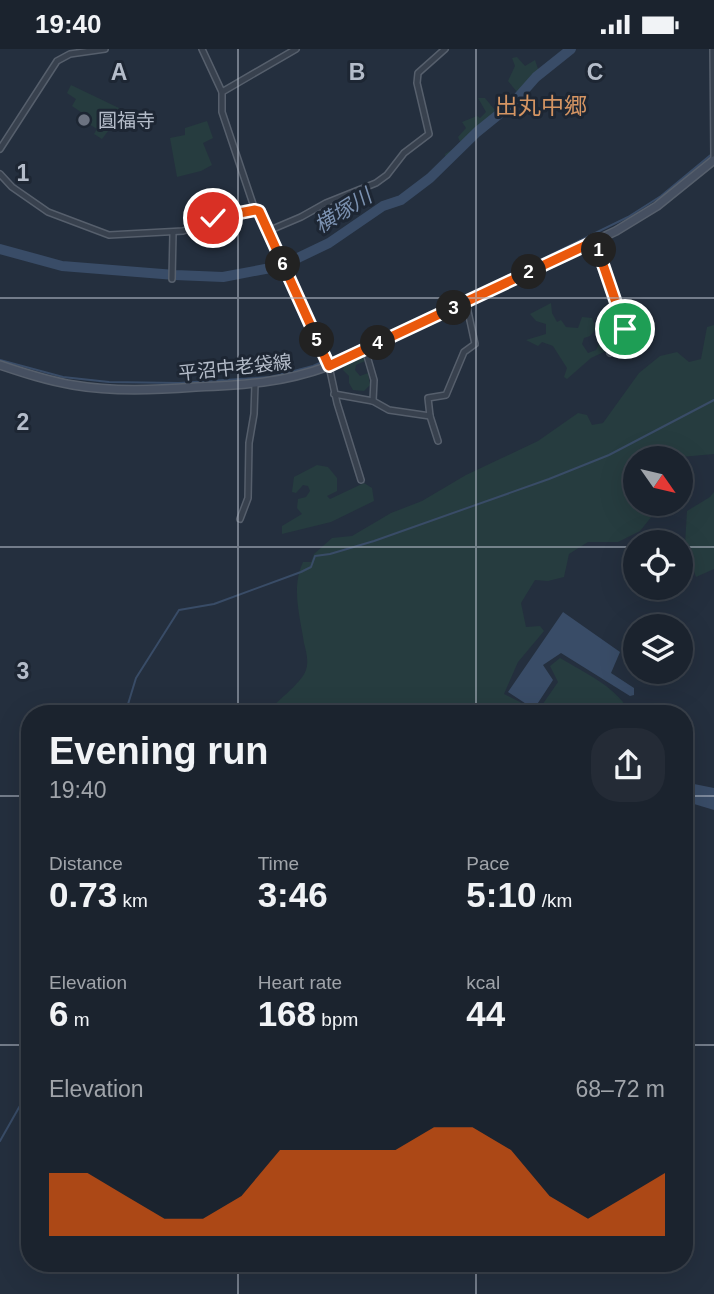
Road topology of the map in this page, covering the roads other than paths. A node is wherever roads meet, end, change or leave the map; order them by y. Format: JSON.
{"nodes":[{"id":1,"x":105,"y":49,"type":"edge"},
{"id":2,"x":202,"y":49,"type":"edge"},
{"id":3,"x":296,"y":49,"type":"edge"},
{"id":4,"x":445,"y":49,"type":"edge"},
{"id":5,"x":713,"y":49,"type":"edge"},
{"id":6,"x":222,"y":92,"type":"junction"},
{"id":7,"x":0,"y":149,"type":"edge"},
{"id":8,"x":714,"y":159,"type":"edge"},
{"id":9,"x":0,"y":174,"type":"edge"},
{"id":10,"x":255,"y":210,"type":"junction"},
{"id":11,"x":268,"y":231,"type":"junction"},
{"id":12,"x":173,"y":233,"type":"junction"},
{"id":13,"x":595,"y":241,"type":"junction"},
{"id":14,"x":172,"y":279,"type":"dead end"},
{"id":15,"x":466,"y":302,"type":"junction"},
{"id":16,"x":365,"y":349,"type":"junction"},
{"id":17,"x":610,"y":353,"type":"dead end"},
{"id":18,"x":0,"y":365,"type":"edge"},
{"id":19,"x":329,"y":366,"type":"junction"},
{"id":20,"x":255,"y":384,"type":"junction"},
{"id":21,"x":334,"y":394,"type":"junction"},
{"id":22,"x":373,"y":401,"type":"junction"},
{"id":23,"x":430,"y":416,"type":"junction"},
{"id":24,"x":439,"y":441,"type":"dead end"},
{"id":25,"x":361,"y":480,"type":"dead end"},
{"id":26,"x":240,"y":519,"type":"dead end"}],
"edges":[{"from":1,"to":7,"type":"street"},
{"from":2,"to":6,"type":"street"},
{"from":3,"to":6,"type":"street"},
{"from":4,"to":11,"type":"street"},
{"from":5,"to":8,"type":"street"},
{"from":6,"to":10,"type":"street"},
{"from":8,"to":13,"type":"main road","name":"平沼中老袋線"},
{"from":9,"to":12,"type":"street"},
{"from":10,"to":11,"type":"street"},
{"from":10,"to":12,"type":"street"},
{"from":11,"to":19,"type":"street"},
{"from":12,"to":14,"type":"street"},
{"from":13,"to":15,"type":"main road","name":"平沼中老袋線"},
{"from":13,"to":17,"type":"street"},
{"from":15,"to":16,"type":"main road","name":"平沼中老袋線"},
{"from":15,"to":23,"type":"street"},
{"from":16,"to":19,"type":"main road","name":"平沼中老袋線"},
{"from":16,"to":22,"type":"street"},
{"from":18,"to":20,"type":"main road","name":"平沼中老袋線"},
{"from":19,"to":20,"type":"main road","name":"平沼中老袋線"},
{"from":19,"to":21,"type":"street"},
{"from":20,"to":26,"type":"street"},
{"from":21,"to":22,"type":"street"},
{"from":21,"to":25,"type":"street"},
{"from":22,"to":23,"type":"street"},
{"from":23,"to":24,"type":"street"}]}
